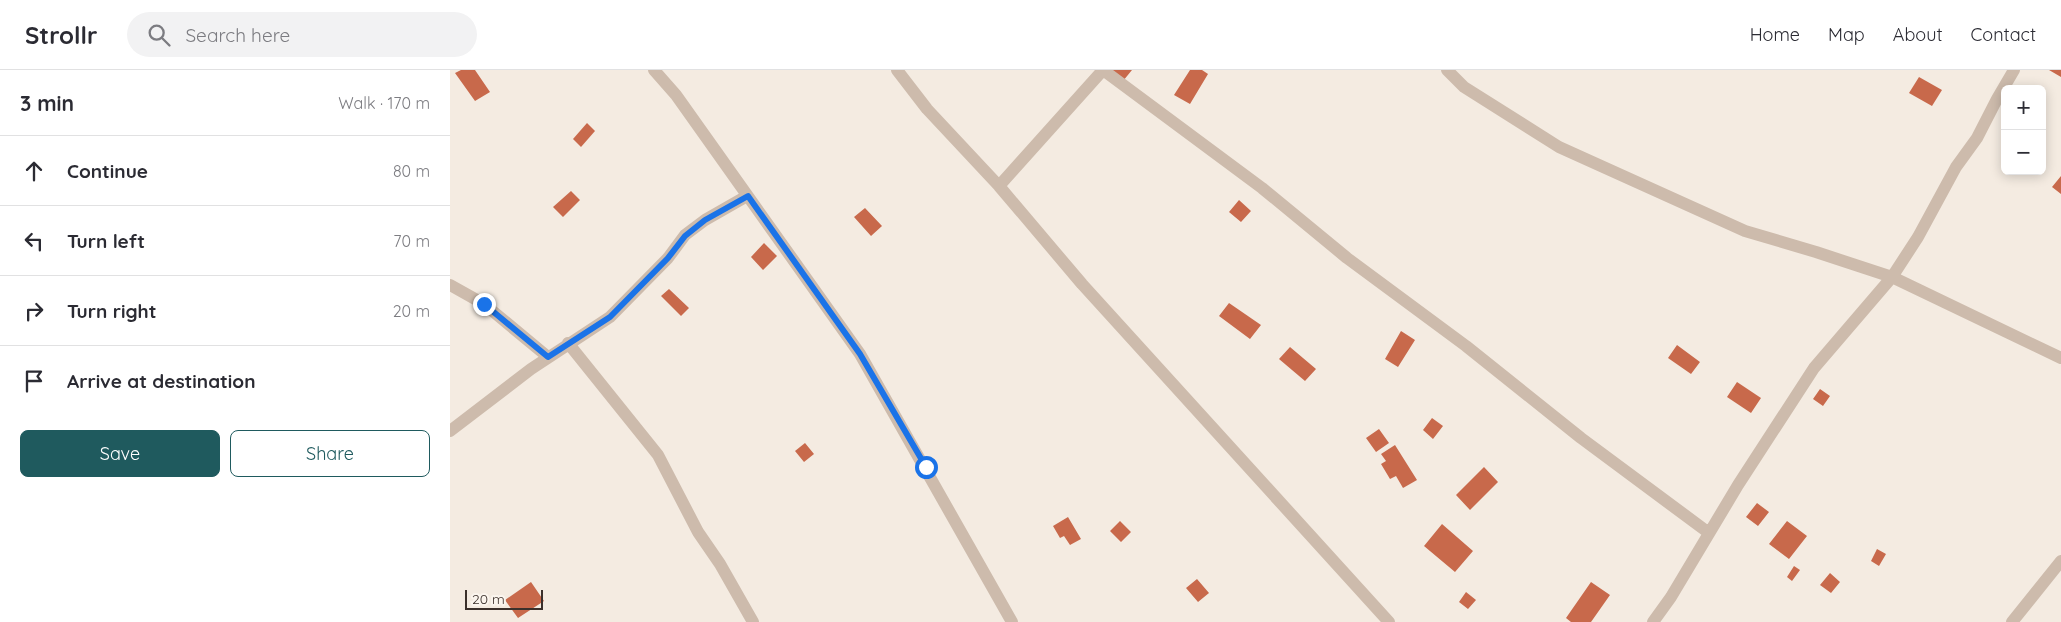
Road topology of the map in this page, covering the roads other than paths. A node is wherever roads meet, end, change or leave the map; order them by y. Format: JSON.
{"nodes":[{"id":1,"x":654,"y":70,"type":"edge"},
{"id":2,"x":897,"y":70,"type":"edge"},
{"id":3,"x":1103,"y":70,"type":"edge"},
{"id":4,"x":1448,"y":70,"type":"edge"},
{"id":5,"x":2014,"y":70,"type":"edge"},
{"id":6,"x":999,"y":186,"type":"junction"},
{"id":7,"x":748,"y":196,"type":"junction"},
{"id":8,"x":1892,"y":277,"type":"junction"},
{"id":9,"x":450,"y":285,"type":"edge"},
{"id":10,"x":568,"y":343,"type":"junction"},
{"id":11,"x":548,"y":357,"type":"junction"},
{"id":12,"x":2061,"y":358,"type":"edge"},
{"id":13,"x":450,"y":431,"type":"edge"},
{"id":14,"x":1709,"y":533,"type":"junction"},
{"id":15,"x":2061,"y":561,"type":"edge"},
{"id":16,"x":753,"y":622,"type":"edge"},
{"id":17,"x":1012,"y":622,"type":"edge"},
{"id":18,"x":1390,"y":622,"type":"edge"},
{"id":19,"x":1653,"y":622,"type":"edge"},
{"id":20,"x":2012,"y":622,"type":"edge"}],
"edges":[{"from":1,"to":7,"type":"street"},
{"from":2,"to":6,"type":"street"},
{"from":3,"to":6,"type":"street"},
{"from":3,"to":14,"type":"street"},
{"from":4,"to":8,"type":"street"},
{"from":5,"to":8,"type":"street"},
{"from":6,"to":18,"type":"street"},
{"from":7,"to":10,"type":"street"},
{"from":7,"to":17,"type":"street"},
{"from":8,"to":12,"type":"street"},
{"from":8,"to":14,"type":"street"},
{"from":9,"to":11,"type":"street"},
{"from":10,"to":11,"type":"street"},
{"from":10,"to":16,"type":"street"},
{"from":11,"to":13,"type":"street"},
{"from":14,"to":19,"type":"street"},
{"from":15,"to":20,"type":"street"}]}
